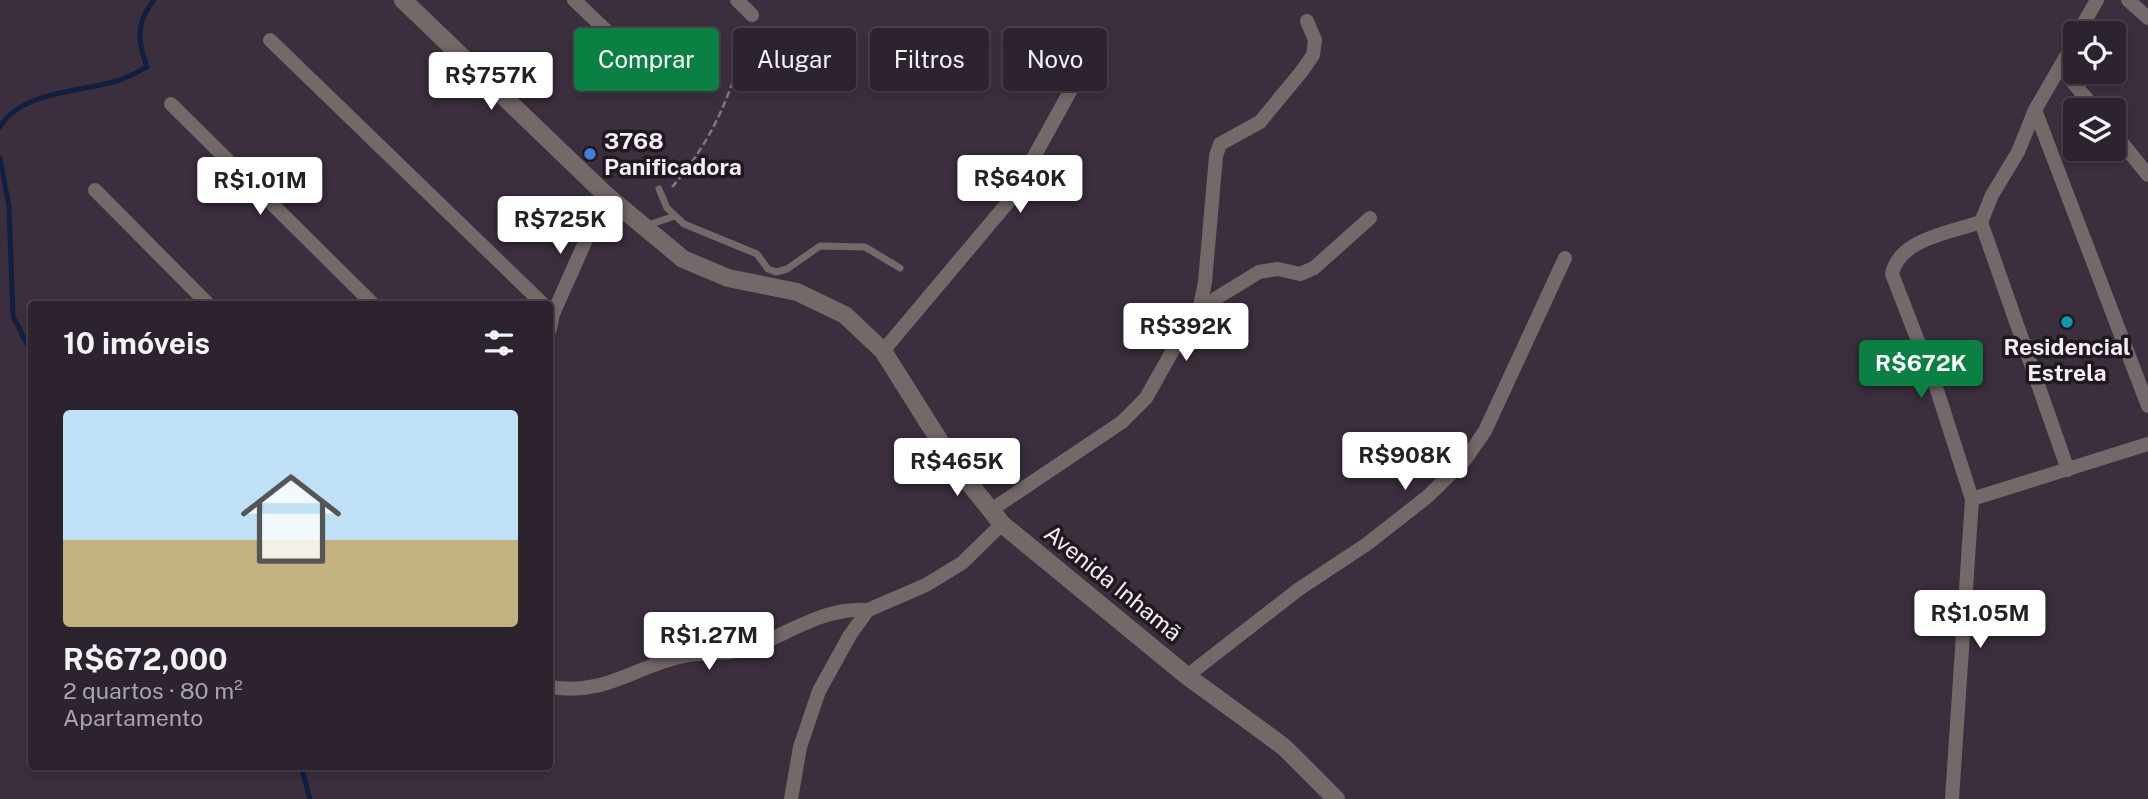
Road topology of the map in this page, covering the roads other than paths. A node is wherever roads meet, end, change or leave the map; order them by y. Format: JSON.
{"nodes":[{"id":1,"x":403,"y":0,"type":"edge"},
{"id":2,"x":574,"y":0,"type":"edge"},
{"id":3,"x":2097,"y":0,"type":"edge"},
{"id":4,"x":2128,"y":0,"type":"edge"},
{"id":5,"x":2148,"y":18,"type":"edge"},
{"id":6,"x":1307,"y":21,"type":"dead end"},
{"id":7,"x":2085,"y":21,"type":"edge"},
{"id":8,"x":604,"y":28,"type":"edge"},
{"id":9,"x":270,"y":40,"type":"dead end"},
{"id":10,"x":2063,"y":64,"type":"edge"},
{"id":11,"x":2061,"y":68,"type":"junction"},
{"id":12,"x":1070,"y":91,"type":"edge"},
{"id":13,"x":2086,"y":98,"type":"edge"},
{"id":14,"x":171,"y":104,"type":"dead end"},
{"id":15,"x":2035,"y":110,"type":"junction"},
{"id":16,"x":2126,"y":148,"type":"edge"},
{"id":17,"x":2148,"y":175,"type":"edge"},
{"id":18,"x":659,"y":189,"type":"dead end"},
{"id":19,"x":95,"y":190,"type":"dead end"},
{"id":20,"x":606,"y":195,"type":"junction"},
{"id":21,"x":676,"y":216,"type":"junction"},
{"id":22,"x":1370,"y":218,"type":"dead end"},
{"id":23,"x":1981,"y":222,"type":"junction"},
{"id":24,"x":641,"y":227,"type":"junction"},
{"id":25,"x":1565,"y":258,"type":"dead end"},
{"id":26,"x":900,"y":268,"type":"dead end"},
{"id":27,"x":766,"y":277,"type":"junction"},
{"id":28,"x":205,"y":301,"type":"edge"},
{"id":29,"x":370,"y":301,"type":"edge"},
{"id":30,"x":539,"y":301,"type":"edge"},
{"id":31,"x":553,"y":301,"type":"edge"},
{"id":32,"x":1199,"y":311,"type":"junction"},
{"id":33,"x":883,"y":351,"type":"junction"},
{"id":34,"x":2148,"y":406,"type":"edge"},
{"id":35,"x":2148,"y":444,"type":"edge"},
{"id":36,"x":2068,"y":470,"type":"junction"},
{"id":37,"x":1972,"y":499,"type":"junction"},
{"id":38,"x":996,"y":517,"type":"junction"},
{"id":39,"x":868,"y":610,"type":"junction"},
{"id":40,"x":1187,"y":676,"type":"junction"},
{"id":41,"x":553,"y":688,"type":"edge"},
{"id":42,"x":791,"y":799,"type":"edge"},
{"id":43,"x":1336,"y":799,"type":"edge"},
{"id":44,"x":1952,"y":799,"type":"edge"}],
"edges":[{"from":1,"to":20,"type":"street","name":"Avenida Inhamã"},
{"from":2,"to":8,"type":"street"},
{"from":3,"to":7,"type":"street"},
{"from":4,"to":5,"type":"street"},
{"from":6,"to":32,"type":"street"},
{"from":9,"to":30,"type":"street"},
{"from":10,"to":11,"type":"street"},
{"from":11,"to":13,"type":"street"},
{"from":11,"to":15,"type":"street"},
{"from":12,"to":33,"type":"street"},
{"from":14,"to":29,"type":"street"},
{"from":15,"to":23,"type":"street"},
{"from":15,"to":34,"type":"street"},
{"from":16,"to":17,"type":"street"},
{"from":18,"to":21,"type":"lane"},
{"from":19,"to":28,"type":"street"},
{"from":20,"to":24,"type":"street","name":"Avenida Inhamã"},
{"from":20,"to":31,"type":"street"},
{"from":21,"to":24,"type":"lane"},
{"from":21,"to":27,"type":"lane"},
{"from":22,"to":32,"type":"street"},
{"from":23,"to":36,"type":"street"},
{"from":23,"to":37,"type":"street"},
{"from":24,"to":27,"type":"street","name":"Avenida Inhamã"},
{"from":25,"to":40,"type":"street"},
{"from":26,"to":27,"type":"lane"},
{"from":27,"to":33,"type":"street","name":"Avenida Inhamã"},
{"from":32,"to":38,"type":"street"},
{"from":33,"to":38,"type":"street","name":"Avenida Inhamã"},
{"from":35,"to":36,"type":"street"},
{"from":36,"to":37,"type":"street"},
{"from":37,"to":44,"type":"street"},
{"from":38,"to":39,"type":"street"},
{"from":38,"to":40,"type":"street","name":"Avenida Inhamã"},
{"from":39,"to":41,"type":"street"},
{"from":39,"to":42,"type":"street"},
{"from":40,"to":43,"type":"street","name":"Avenida Inhamã"}]}
